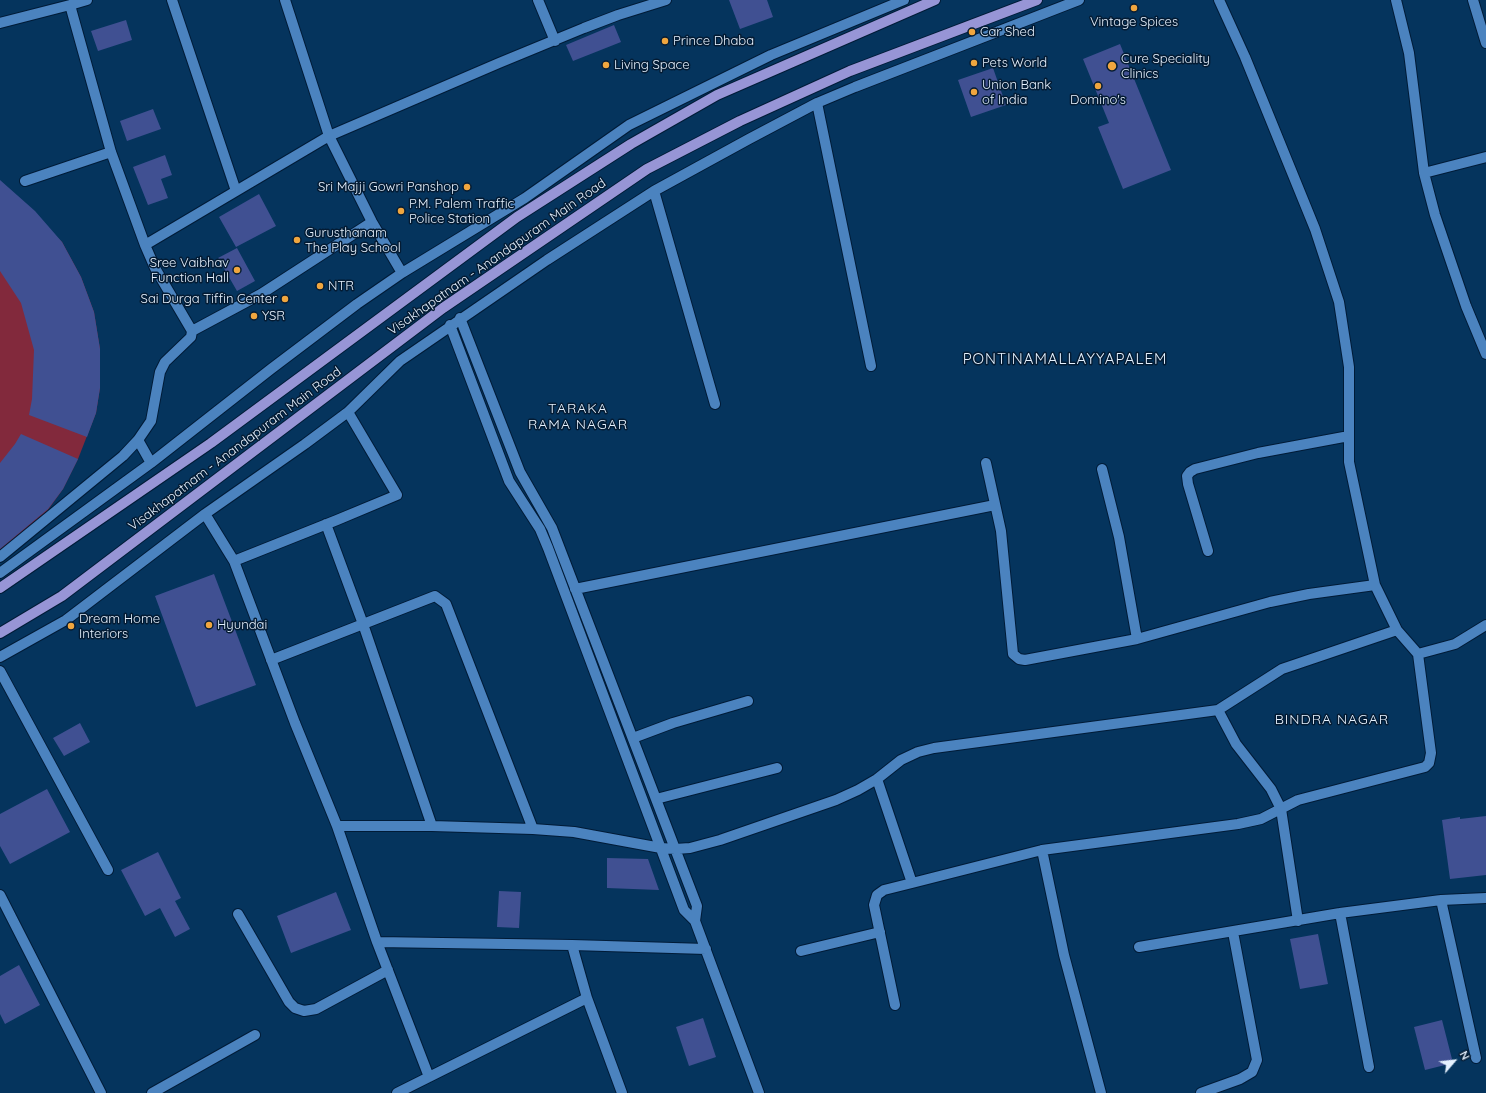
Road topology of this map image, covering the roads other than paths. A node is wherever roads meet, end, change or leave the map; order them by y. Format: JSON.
{"nodes":[{"id":1,"x":87,"y":0,"type":"edge"},
{"id":2,"x":172,"y":0,"type":"edge"},
{"id":3,"x":285,"y":0,"type":"edge"},
{"id":4,"x":538,"y":0,"type":"edge"},
{"id":5,"x":666,"y":0,"type":"edge"},
{"id":6,"x":904,"y":0,"type":"edge"},
{"id":7,"x":935,"y":0,"type":"edge"},
{"id":8,"x":1037,"y":0,"type":"edge"},
{"id":9,"x":1079,"y":0,"type":"edge"},
{"id":10,"x":1219,"y":0,"type":"edge"},
{"id":11,"x":1396,"y":0,"type":"edge"},
{"id":12,"x":1473,"y":0,"type":"edge"},
{"id":13,"x":70,"y":5,"type":"junction"},
{"id":14,"x":0,"y":23,"type":"edge"},
{"id":15,"x":555,"y":40,"type":"junction"},
{"id":16,"x":1486,"y":43,"type":"edge"},
{"id":17,"x":818,"y":103,"type":"junction"},
{"id":18,"x":329,"y":136,"type":"junction"},
{"id":19,"x":111,"y":152,"type":"junction"},
{"id":20,"x":1486,"y":157,"type":"edge"},
{"id":21,"x":1424,"y":173,"type":"junction"},
{"id":22,"x":25,"y":182,"type":"dead end"},
{"id":23,"x":236,"y":191,"type":"junction"},
{"id":24,"x":654,"y":191,"type":"junction"},
{"id":25,"x":372,"y":222,"type":"junction"},
{"id":26,"x":145,"y":245,"type":"junction"},
{"id":27,"x":402,"y":273,"type":"junction"},
{"id":28,"x":460,"y":318,"type":"junction"},
{"id":29,"x":450,"y":325,"type":"junction"},
{"id":30,"x":192,"y":331,"type":"junction"},
{"id":31,"x":1486,"y":354,"type":"edge"},
{"id":32,"x":871,"y":366,"type":"dead end"},
{"id":33,"x":715,"y":404,"type":"dead end"},
{"id":34,"x":348,"y":412,"type":"junction"},
{"id":35,"x":1349,"y":436,"type":"junction"},
{"id":36,"x":138,"y":440,"type":"junction"},
{"id":37,"x":152,"y":463,"type":"junction"},
{"id":38,"x":986,"y":463,"type":"dead end"},
{"id":39,"x":1102,"y":469,"type":"dead end"},
{"id":40,"x":995,"y":505,"type":"junction"},
{"id":41,"x":205,"y":514,"type":"junction"},
{"id":42,"x":326,"y":524,"type":"junction"},
{"id":43,"x":1208,"y":551,"type":"dead end"},
{"id":44,"x":0,"y":557,"type":"edge"},
{"id":45,"x":234,"y":561,"type":"junction"},
{"id":46,"x":0,"y":573,"type":"edge"},
{"id":47,"x":1375,"y":585,"type":"junction"},
{"id":48,"x":0,"y":588,"type":"edge"},
{"id":49,"x":575,"y":589,"type":"junction"},
{"id":50,"x":363,"y":624,"type":"junction"},
{"id":51,"x":1486,"y":625,"type":"edge"},
{"id":52,"x":1397,"y":630,"type":"junction"},
{"id":53,"x":0,"y":632,"type":"edge"},
{"id":54,"x":1137,"y":639,"type":"junction"},
{"id":55,"x":1418,"y":654,"type":"junction"},
{"id":56,"x":0,"y":657,"type":"edge"},
{"id":57,"x":271,"y":660,"type":"junction"},
{"id":58,"x":0,"y":671,"type":"edge"},
{"id":59,"x":748,"y":701,"type":"dead end"},
{"id":60,"x":1218,"y":710,"type":"junction"},
{"id":61,"x":633,"y":738,"type":"junction"},
{"id":62,"x":776,"y":768,"type":"dead end"},
{"id":63,"x":877,"y":779,"type":"junction"},
{"id":64,"x":656,"y":799,"type":"junction"},
{"id":65,"x":1280,"y":809,"type":"junction"},
{"id":66,"x":338,"y":826,"type":"junction"},
{"id":67,"x":432,"y":826,"type":"junction"},
{"id":68,"x":533,"y":829,"type":"junction"},
{"id":69,"x":661,"y":848,"type":"junction"},
{"id":70,"x":675,"y":849,"type":"junction"},
{"id":71,"x":1042,"y":850,"type":"junction"},
{"id":72,"x":108,"y":870,"type":"dead end"},
{"id":73,"x":912,"y":883,"type":"junction"},
{"id":74,"x":0,"y":895,"type":"edge"},
{"id":75,"x":1486,"y":898,"type":"edge"},
{"id":76,"x":1440,"y":900,"type":"junction"},
{"id":77,"x":1340,"y":913,"type":"junction"},
{"id":78,"x":238,"y":914,"type":"dead end"},
{"id":79,"x":695,"y":921,"type":"junction"},
{"id":80,"x":1298,"y":921,"type":"junction"},
{"id":81,"x":880,"y":932,"type":"junction"},
{"id":82,"x":1233,"y":932,"type":"junction"},
{"id":83,"x":377,"y":942,"type":"junction"},
{"id":84,"x":572,"y":945,"type":"junction"},
{"id":85,"x":1139,"y":947,"type":"dead end"},
{"id":86,"x":706,"y":949,"type":"junction"},
{"id":87,"x":801,"y":951,"type":"dead end"},
{"id":88,"x":388,"y":970,"type":"junction"},
{"id":89,"x":587,"y":998,"type":"junction"},
{"id":90,"x":895,"y":1005,"type":"dead end"},
{"id":91,"x":255,"y":1035,"type":"dead end"},
{"id":92,"x":1476,"y":1058,"type":"dead end"},
{"id":93,"x":1369,"y":1067,"type":"dead end"},
{"id":94,"x":430,"y":1077,"type":"junction"},
{"id":95,"x":101,"y":1093,"type":"edge"},
{"id":96,"x":152,"y":1093,"type":"edge"},
{"id":97,"x":397,"y":1093,"type":"edge"},
{"id":98,"x":622,"y":1093,"type":"edge"},
{"id":99,"x":759,"y":1093,"type":"edge"},
{"id":100,"x":1101,"y":1093,"type":"edge"},
{"id":101,"x":1202,"y":1093,"type":"edge"}],
"edges":[{"from":1,"to":13,"type":"street"},
{"from":2,"to":23,"type":"street"},
{"from":3,"to":18,"type":"street"},
{"from":4,"to":15,"type":"street"},
{"from":5,"to":15,"type":"street"},
{"from":6,"to":27,"type":"street"},
{"from":7,"to":48,"type":"main road","name":"Visakhapatnam - Anandapuram Main Road"},
{"from":8,"to":53,"type":"main road","name":"Visakhapatnam - Anandapuram Main Road"},
{"from":9,"to":17,"type":"street"},
{"from":10,"to":35,"type":"street"},
{"from":11,"to":21,"type":"street"},
{"from":12,"to":16,"type":"street"},
{"from":13,"to":14,"type":"street"},
{"from":13,"to":19,"type":"street"},
{"from":15,"to":18,"type":"street"},
{"from":17,"to":24,"type":"street"},
{"from":17,"to":32,"type":"street"},
{"from":18,"to":23,"type":"street"},
{"from":18,"to":25,"type":"street"},
{"from":19,"to":22,"type":"street"},
{"from":19,"to":26,"type":"street"},
{"from":20,"to":21,"type":"street"},
{"from":21,"to":31,"type":"street"},
{"from":23,"to":26,"type":"street"},
{"from":24,"to":28,"type":"street"},
{"from":24,"to":33,"type":"street"},
{"from":25,"to":27,"type":"street"},
{"from":25,"to":30,"type":"street"},
{"from":26,"to":30,"type":"street"},
{"from":27,"to":37,"type":"street"},
{"from":28,"to":29,"type":"street"},
{"from":28,"to":49,"type":"street"},
{"from":29,"to":34,"type":"street"},
{"from":29,"to":69,"type":"street"},
{"from":30,"to":36,"type":"street"},
{"from":34,"to":41,"type":"street"},
{"from":34,"to":42,"type":"street"},
{"from":35,"to":43,"type":"street"},
{"from":35,"to":47,"type":"street"},
{"from":36,"to":37,"type":"street"},
{"from":36,"to":44,"type":"street"},
{"from":37,"to":46,"type":"street"},
{"from":38,"to":40,"type":"street"},
{"from":39,"to":54,"type":"street"},
{"from":40,"to":49,"type":"street"},
{"from":40,"to":54,"type":"street"},
{"from":41,"to":45,"type":"street"},
{"from":41,"to":56,"type":"street"},
{"from":42,"to":45,"type":"street"},
{"from":42,"to":50,"type":"street"},
{"from":45,"to":57,"type":"street"},
{"from":47,"to":52,"type":"street"},
{"from":47,"to":54,"type":"street"},
{"from":49,"to":61,"type":"street"},
{"from":50,"to":57,"type":"street"},
{"from":50,"to":67,"type":"street"},
{"from":50,"to":68,"type":"street"},
{"from":51,"to":55,"type":"street"},
{"from":52,"to":55,"type":"street"},
{"from":52,"to":60,"type":"street"},
{"from":55,"to":65,"type":"street"},
{"from":57,"to":66,"type":"street"},
{"from":58,"to":72,"type":"street"},
{"from":59,"to":61,"type":"street"},
{"from":60,"to":63,"type":"street"},
{"from":60,"to":65,"type":"street"},
{"from":61,"to":64,"type":"street"},
{"from":62,"to":64,"type":"street"},
{"from":63,"to":70,"type":"street"},
{"from":63,"to":73,"type":"street"},
{"from":64,"to":70,"type":"street"},
{"from":65,"to":71,"type":"street"},
{"from":65,"to":80,"type":"street"},
{"from":66,"to":67,"type":"street"},
{"from":66,"to":83,"type":"street"},
{"from":67,"to":68,"type":"street"},
{"from":68,"to":69,"type":"street"},
{"from":69,"to":70,"type":"street"},
{"from":69,"to":79,"type":"street"},
{"from":70,"to":79,"type":"street"},
{"from":71,"to":73,"type":"street"},
{"from":71,"to":100,"type":"street"},
{"from":73,"to":81,"type":"street"},
{"from":74,"to":95,"type":"street"},
{"from":75,"to":76,"type":"street"},
{"from":76,"to":77,"type":"street"},
{"from":76,"to":92,"type":"street"},
{"from":77,"to":80,"type":"street"},
{"from":77,"to":93,"type":"street"},
{"from":78,"to":88,"type":"street"},
{"from":79,"to":86,"type":"street"},
{"from":80,"to":82,"type":"street"},
{"from":81,"to":87,"type":"street"},
{"from":81,"to":90,"type":"street"},
{"from":82,"to":85,"type":"street"},
{"from":82,"to":101,"type":"street"},
{"from":83,"to":84,"type":"street"},
{"from":83,"to":88,"type":"street"},
{"from":84,"to":86,"type":"street"},
{"from":84,"to":89,"type":"street"},
{"from":86,"to":99,"type":"street"},
{"from":88,"to":94,"type":"street"},
{"from":89,"to":94,"type":"street"},
{"from":89,"to":98,"type":"street"},
{"from":91,"to":96,"type":"street"},
{"from":94,"to":97,"type":"street"}]}
